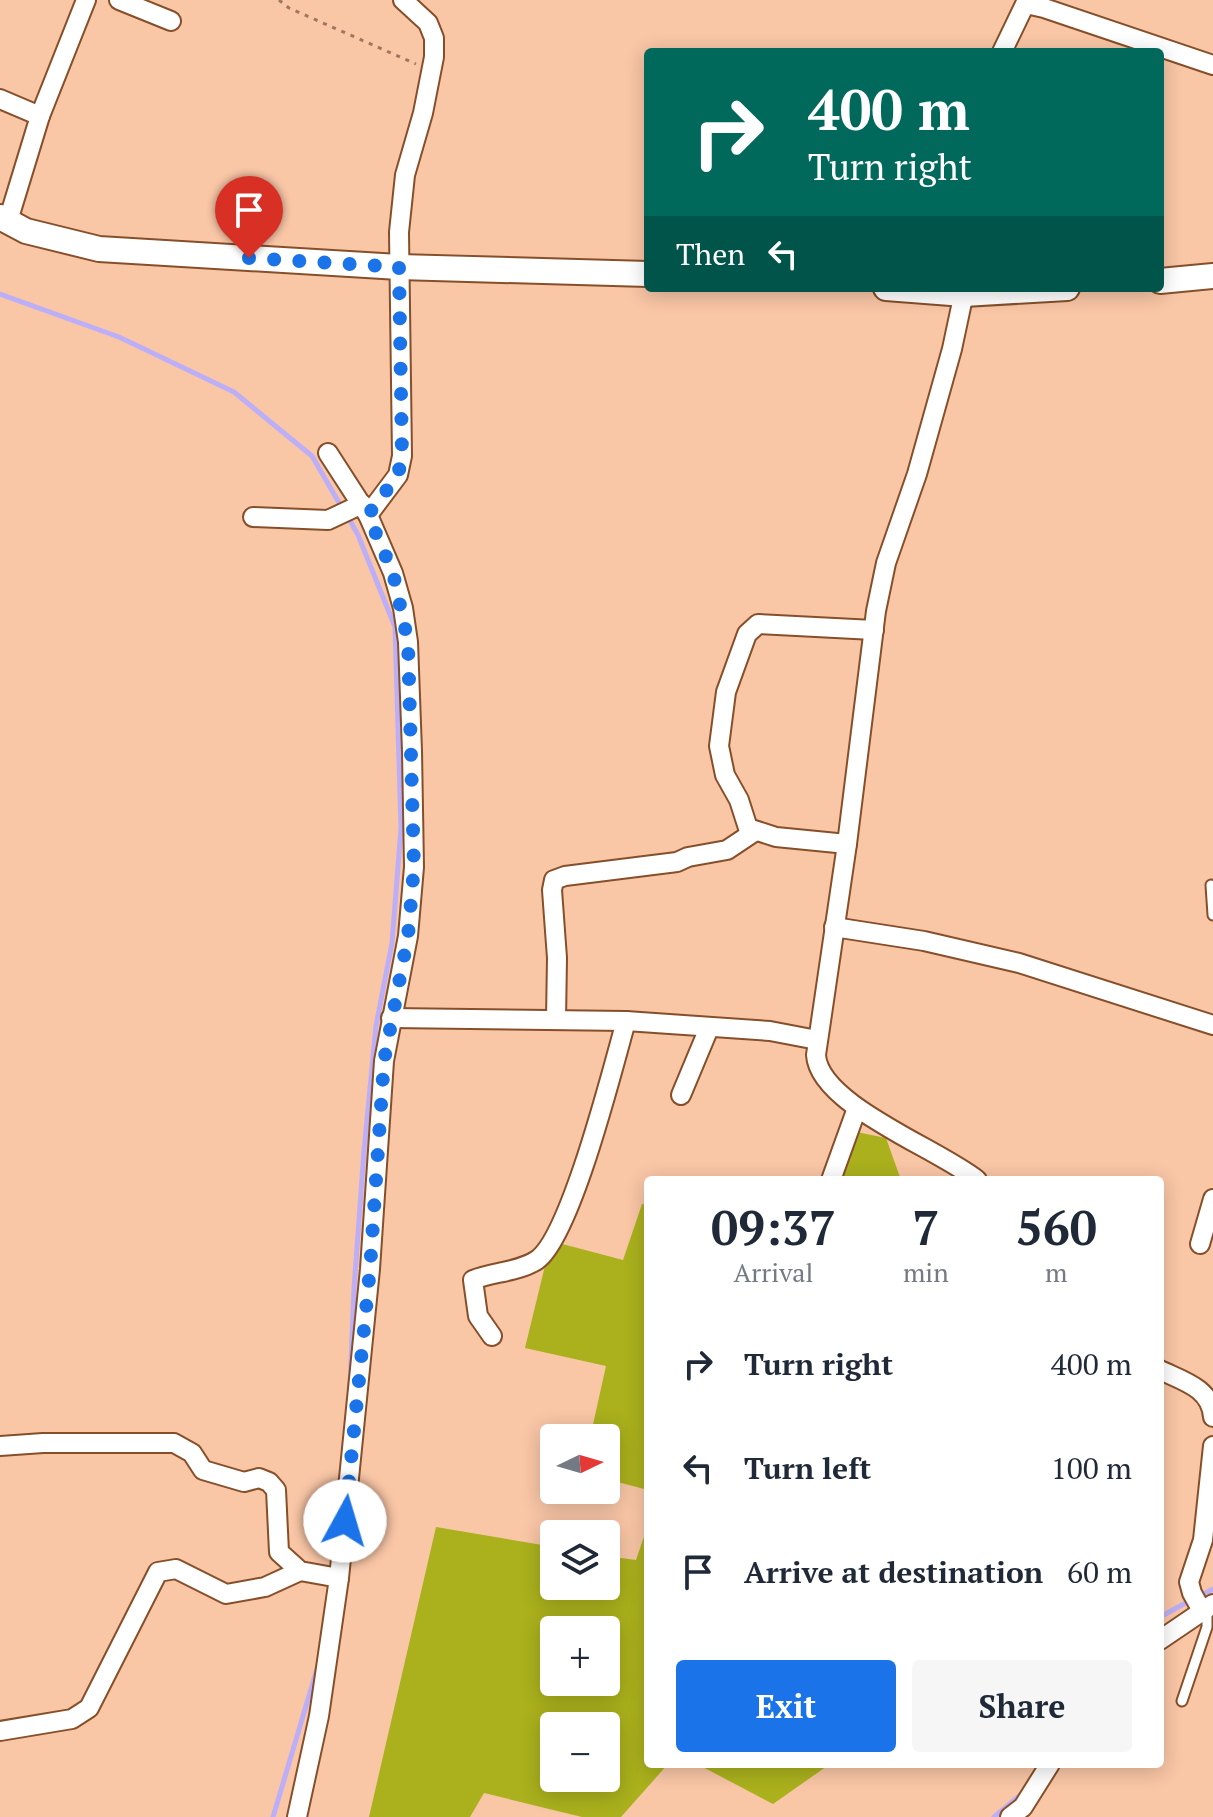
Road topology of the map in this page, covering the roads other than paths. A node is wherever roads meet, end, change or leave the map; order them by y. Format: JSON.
{"nodes":[{"id":1,"x":86,"y":0,"type":"edge"},
{"id":2,"x":119,"y":0,"type":"edge"},
{"id":3,"x":403,"y":0,"type":"edge"},
{"id":4,"x":1026,"y":2,"type":"edge"},
{"id":5,"x":171,"y":21,"type":"dead end"},
{"id":6,"x":1004,"y":48,"type":"edge"},
{"id":7,"x":1156,"y":48,"type":"edge"},
{"id":8,"x":1164,"y":51,"type":"edge"},
{"id":9,"x":1213,"y":65,"type":"edge"},
{"id":10,"x":0,"y":99,"type":"edge"},
{"id":11,"x":40,"y":116,"type":"junction"},
{"id":12,"x":4,"y":219,"type":"edge"},
{"id":13,"x":399,"y":267,"type":"junction"},
{"id":14,"x":644,"y":274,"type":"edge"},
{"id":15,"x":1213,"y":276,"type":"edge"},
{"id":16,"x":1164,"y":281,"type":"edge"},
{"id":17,"x":965,"y":292,"type":"edge"},
{"id":18,"x":328,"y":453,"type":"dead end"},
{"id":19,"x":363,"y":508,"type":"junction"},
{"id":20,"x":253,"y":517,"type":"dead end"},
{"id":21,"x":874,"y":630,"type":"junction"},
{"id":22,"x":754,"y":832,"type":"junction"},
{"id":23,"x":847,"y":844,"type":"junction"},
{"id":24,"x":1211,"y":885,"type":"edge"},
{"id":25,"x":1213,"y":915,"type":"edge"},
{"id":26,"x":834,"y":927,"type":"junction"},
{"id":27,"x":391,"y":1018,"type":"junction"},
{"id":28,"x":556,"y":1020,"type":"junction"},
{"id":29,"x":626,"y":1021,"type":"junction"},
{"id":30,"x":1213,"y":1025,"type":"edge"},
{"id":31,"x":709,"y":1028,"type":"junction"},
{"id":32,"x":817,"y":1040,"type":"junction"},
{"id":33,"x":681,"y":1095,"type":"dead end"},
{"id":34,"x":857,"y":1108,"type":"junction"},
{"id":35,"x":832,"y":1176,"type":"edge"},
{"id":36,"x":970,"y":1176,"type":"edge"},
{"id":37,"x":1213,"y":1199,"type":"edge"},
{"id":38,"x":1200,"y":1244,"type":"dead end"},
{"id":39,"x":492,"y":1336,"type":"dead end"},
{"id":40,"x":1164,"y":1372,"type":"edge"},
{"id":41,"x":1213,"y":1417,"type":"edge"},
{"id":42,"x":0,"y":1446,"type":"edge"},
{"id":43,"x":1213,"y":1446,"type":"edge"},
{"id":44,"x":300,"y":1571,"type":"junction"},
{"id":45,"x":332,"y":1577,"type":"junction"},
{"id":46,"x":1202,"y":1604,"type":"edge"},
{"id":47,"x":1164,"y":1637,"type":"edge"},
{"id":48,"x":1182,"y":1701,"type":"dead end"},
{"id":49,"x":0,"y":1731,"type":"edge"},
{"id":50,"x":1047,"y":1768,"type":"edge"},
{"id":51,"x":297,"y":1817,"type":"edge"},
{"id":52,"x":1010,"y":1817,"type":"edge"}],
"edges":[{"from":1,"to":11,"type":"street"},
{"from":2,"to":5,"type":"street"},
{"from":3,"to":13,"type":"street"},
{"from":4,"to":6,"type":"street"},
{"from":4,"to":7,"type":"street"},
{"from":8,"to":9,"type":"street"},
{"from":10,"to":11,"type":"street"},
{"from":11,"to":12,"type":"street"},
{"from":12,"to":13,"type":"street"},
{"from":13,"to":14,"type":"street"},
{"from":13,"to":19,"type":"street"},
{"from":15,"to":16,"type":"street"},
{"from":17,"to":21,"type":"street"},
{"from":18,"to":19,"type":"street"},
{"from":19,"to":20,"type":"street"},
{"from":19,"to":27,"type":"street"},
{"from":21,"to":22,"type":"street"},
{"from":21,"to":23,"type":"street"},
{"from":22,"to":23,"type":"street"},
{"from":22,"to":28,"type":"street"},
{"from":23,"to":26,"type":"street"},
{"from":24,"to":25,"type":"lane"},
{"from":26,"to":30,"type":"street"},
{"from":26,"to":32,"type":"street"},
{"from":27,"to":28,"type":"street"},
{"from":27,"to":45,"type":"street"},
{"from":28,"to":29,"type":"street"},
{"from":29,"to":31,"type":"street"},
{"from":29,"to":39,"type":"street"},
{"from":31,"to":32,"type":"street"},
{"from":31,"to":33,"type":"street"},
{"from":32,"to":34,"type":"street"},
{"from":34,"to":35,"type":"street"},
{"from":34,"to":36,"type":"street"},
{"from":37,"to":38,"type":"street"},
{"from":40,"to":41,"type":"street"},
{"from":42,"to":44,"type":"street"},
{"from":43,"to":46,"type":"street"},
{"from":44,"to":45,"type":"street"},
{"from":44,"to":49,"type":"street"},
{"from":45,"to":51,"type":"street"},
{"from":46,"to":47,"type":"street"},
{"from":46,"to":48,"type":"lane"},
{"from":50,"to":52,"type":"street"}]}
